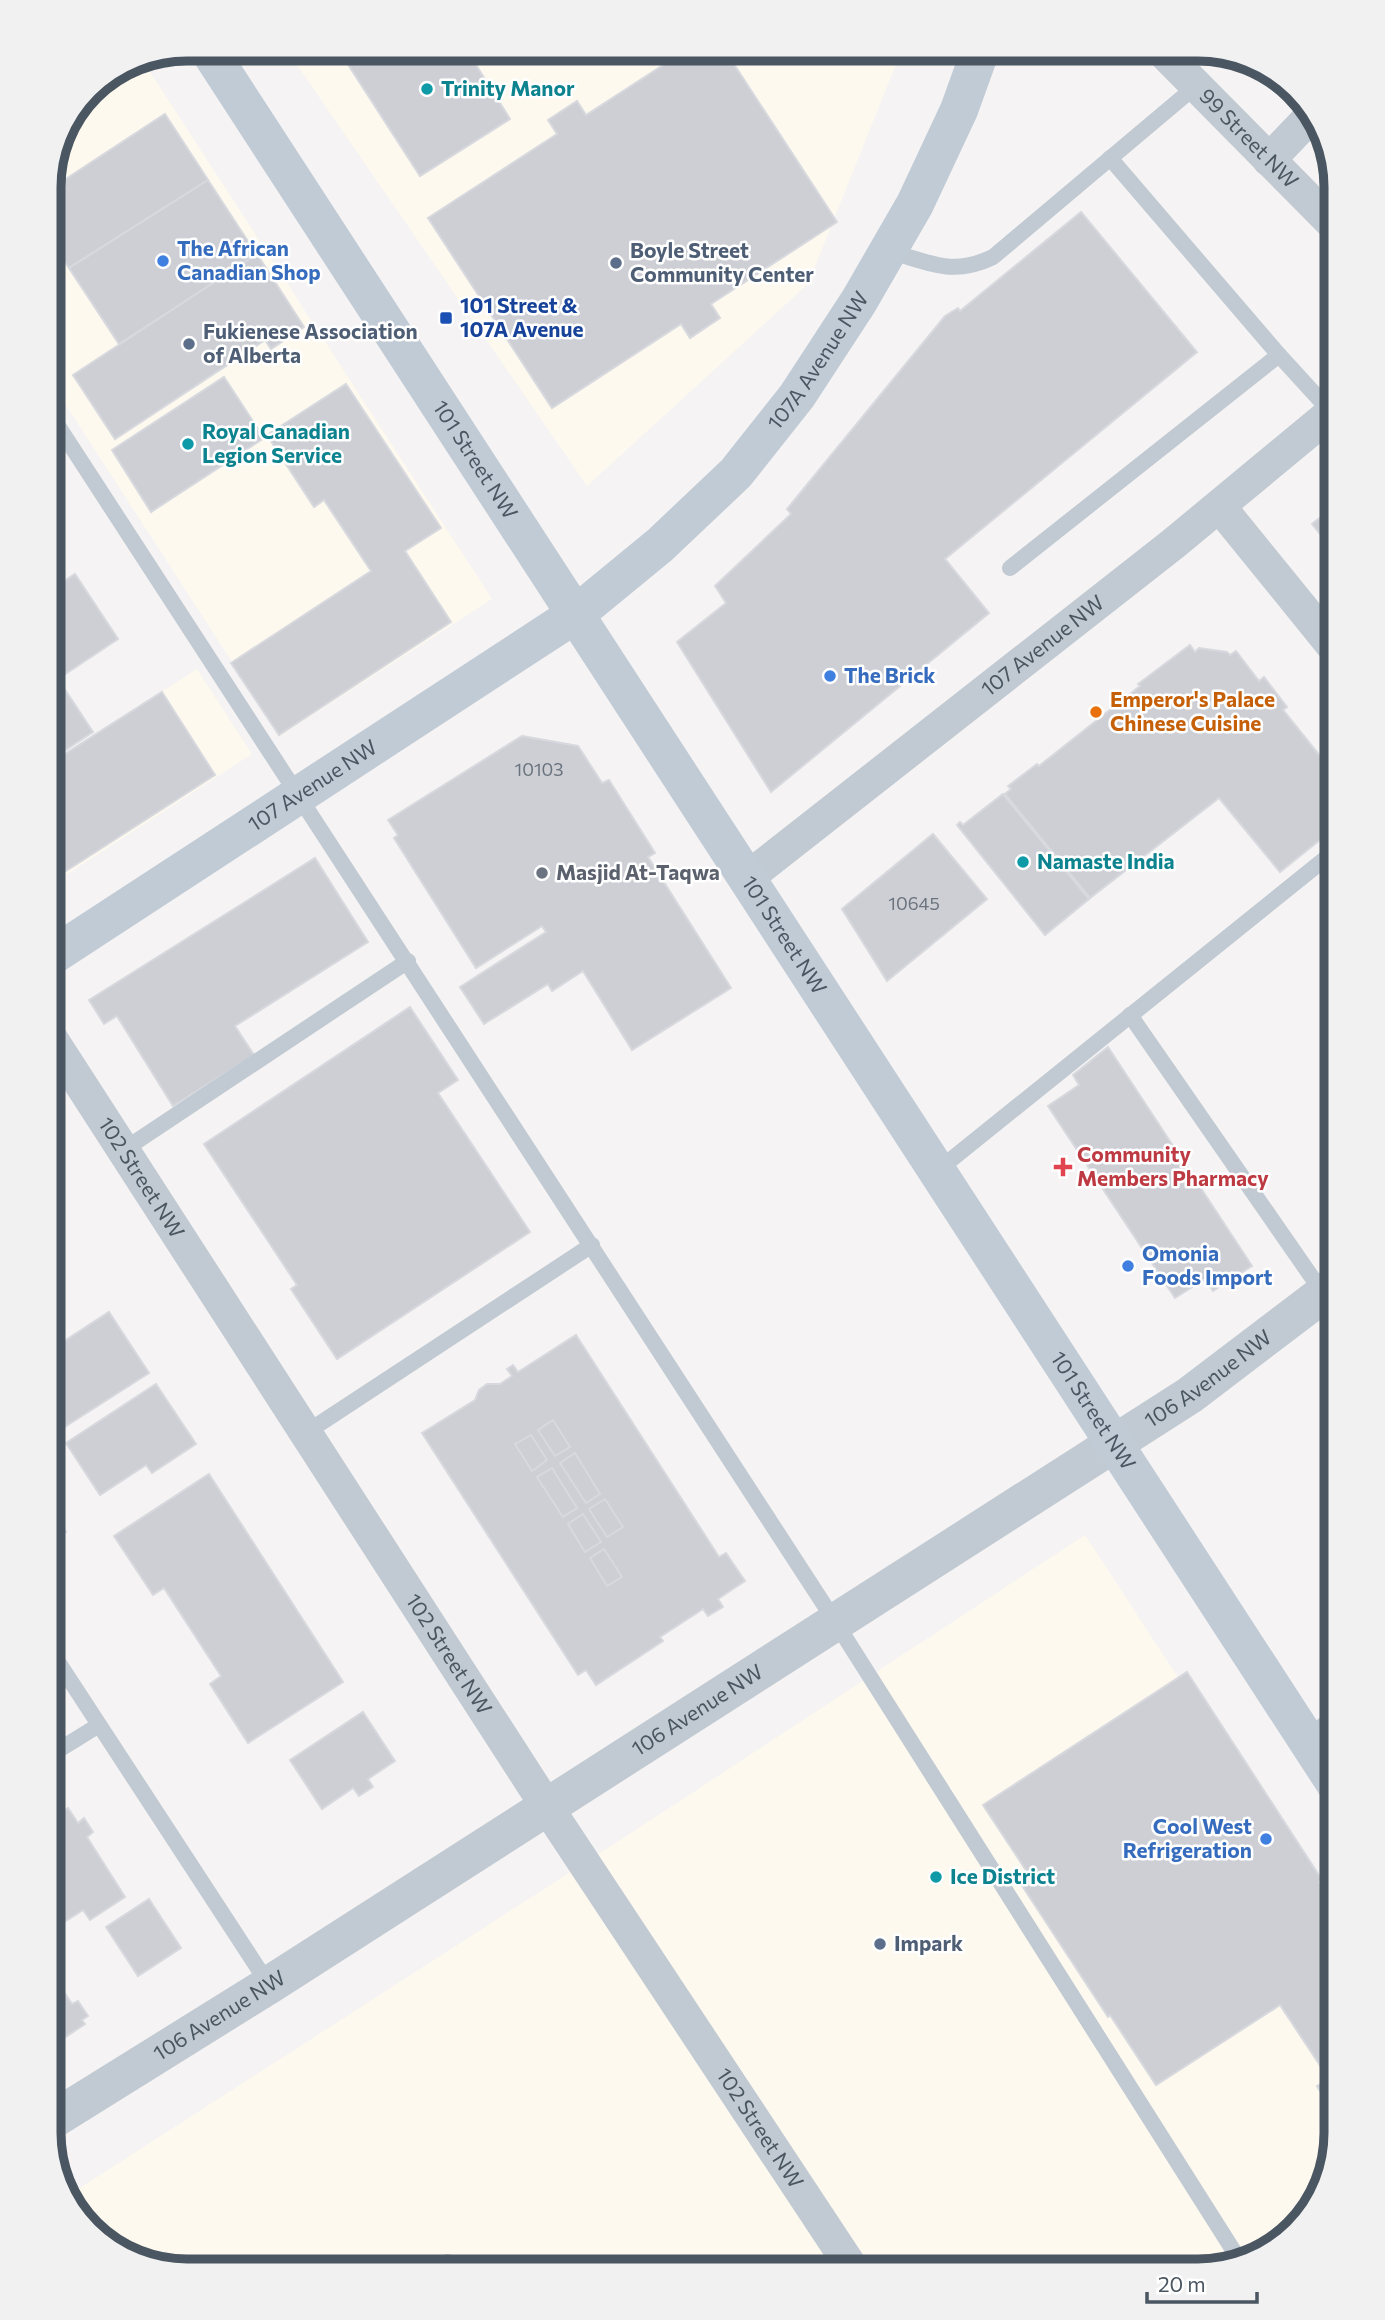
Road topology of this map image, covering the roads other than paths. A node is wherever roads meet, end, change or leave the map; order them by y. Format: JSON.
{"nodes":[{"id":1,"x":216,"y":61,"type":"edge"},
{"id":2,"x":976,"y":62,"type":"edge"},
{"id":3,"x":1173,"y":62,"type":"edge"},
{"id":4,"x":1196,"y":86,"type":"junction"},
{"id":5,"x":1305,"y":122,"type":"edge"},
{"id":6,"x":1110,"y":158,"type":"junction"},
{"id":7,"x":1269,"y":160,"type":"junction"},
{"id":8,"x":1324,"y":215,"type":"edge"},
{"id":9,"x":888,"y":251,"type":"junction"},
{"id":10,"x":1279,"y":355,"type":"junction"},
{"id":11,"x":1324,"y":401,"type":"edge"},
{"id":12,"x":1324,"y":419,"type":"edge"},
{"id":13,"x":62,"y":432,"type":"edge"},
{"id":14,"x":1220,"y":507,"type":"junction"},
{"id":15,"x":1010,"y":568,"type":"dead end"},
{"id":16,"x":576,"y":614,"type":"junction"},
{"id":17,"x":1324,"y":635,"type":"edge"},
{"id":18,"x":299,"y":795,"type":"junction"},
{"id":19,"x":1324,"y":860,"type":"edge"},
{"id":20,"x":747,"y":878,"type":"junction"},
{"id":21,"x":62,"y":950,"type":"edge"},
{"id":22,"x":408,"y":961,"type":"junction"},
{"id":23,"x":1130,"y":1015,"type":"junction"},
{"id":24,"x":62,"y":1054,"type":"edge"},
{"id":25,"x":125,"y":1149,"type":"junction"},
{"id":26,"x":937,"y":1171,"type":"junction"},
{"id":27,"x":592,"y":1245,"type":"junction"},
{"id":28,"x":1324,"y":1286,"type":"edge"},
{"id":29,"x":1324,"y":1303,"type":"edge"},
{"id":30,"x":307,"y":1432,"type":"junction"},
{"id":31,"x":1114,"y":1444,"type":"junction"},
{"id":32,"x":836,"y":1623,"type":"junction"},
{"id":33,"x":61,"y":1667,"type":"edge"},
{"id":34,"x":99,"y":1725,"type":"junction"},
{"id":35,"x":1324,"y":1725,"type":"edge"},
{"id":36,"x":1306,"y":1739,"type":"junction"},
{"id":37,"x":61,"y":1748,"type":"edge"},
{"id":38,"x":1324,"y":1767,"type":"edge"},
{"id":39,"x":547,"y":1807,"type":"junction"},
{"id":40,"x":269,"y":1985,"type":"junction"},
{"id":41,"x":61,"y":2115,"type":"edge"},
{"id":42,"x":1235,"y":2253,"type":"edge"},
{"id":43,"x":846,"y":2259,"type":"edge"}],
"edges":[{"from":1,"to":16,"type":"main road","name":"101 Street NW"},
{"from":2,"to":9,"type":"main road","name":"107A Avenue NW"},
{"from":3,"to":4,"type":"street","name":"99 Street NW"},
{"from":4,"to":6,"type":"lane"},
{"from":4,"to":7,"type":"street","name":"99 Street NW"},
{"from":5,"to":7,"type":"street"},
{"from":6,"to":9,"type":"lane"},
{"from":6,"to":10,"type":"lane"},
{"from":7,"to":8,"type":"street","name":"99 Street NW"},
{"from":9,"to":16,"type":"main road","name":"107A Avenue NW"},
{"from":10,"to":11,"type":"lane"},
{"from":10,"to":15,"type":"lane"},
{"from":12,"to":14,"type":"street","name":"107 Avenue NW"},
{"from":13,"to":18,"type":"lane"},
{"from":14,"to":17,"type":"street"},
{"from":14,"to":20,"type":"street","name":"107 Avenue NW"},
{"from":16,"to":18,"type":"main road","name":"107 Avenue NW"},
{"from":16,"to":20,"type":"main road","name":"101 Street NW"},
{"from":18,"to":21,"type":"main road","name":"107 Avenue NW"},
{"from":18,"to":22,"type":"lane"},
{"from":19,"to":23,"type":"lane"},
{"from":20,"to":26,"type":"main road","name":"101 Street NW"},
{"from":22,"to":25,"type":"lane"},
{"from":22,"to":27,"type":"lane"},
{"from":23,"to":26,"type":"lane"},
{"from":23,"to":28,"type":"lane"},
{"from":24,"to":25,"type":"street","name":"102 Street NW"},
{"from":25,"to":30,"type":"street","name":"102 Street NW"},
{"from":26,"to":31,"type":"main road","name":"101 Street NW"},
{"from":27,"to":30,"type":"lane"},
{"from":27,"to":32,"type":"lane"},
{"from":29,"to":31,"type":"street","name":"106 Avenue NW"},
{"from":30,"to":39,"type":"street","name":"102 Street NW"},
{"from":31,"to":32,"type":"street","name":"106 Avenue NW"},
{"from":31,"to":36,"type":"main road","name":"101 Street NW"},
{"from":32,"to":39,"type":"street","name":"106 Avenue NW"},
{"from":32,"to":42,"type":"lane"},
{"from":33,"to":34,"type":"lane"},
{"from":34,"to":37,"type":"lane"},
{"from":34,"to":40,"type":"lane"},
{"from":35,"to":36,"type":"lane"},
{"from":36,"to":38,"type":"main road","name":"101 Street NW"},
{"from":39,"to":40,"type":"street","name":"106 Avenue NW"},
{"from":39,"to":43,"type":"street","name":"102 Street NW"},
{"from":40,"to":41,"type":"street","name":"106 Avenue NW"}]}
